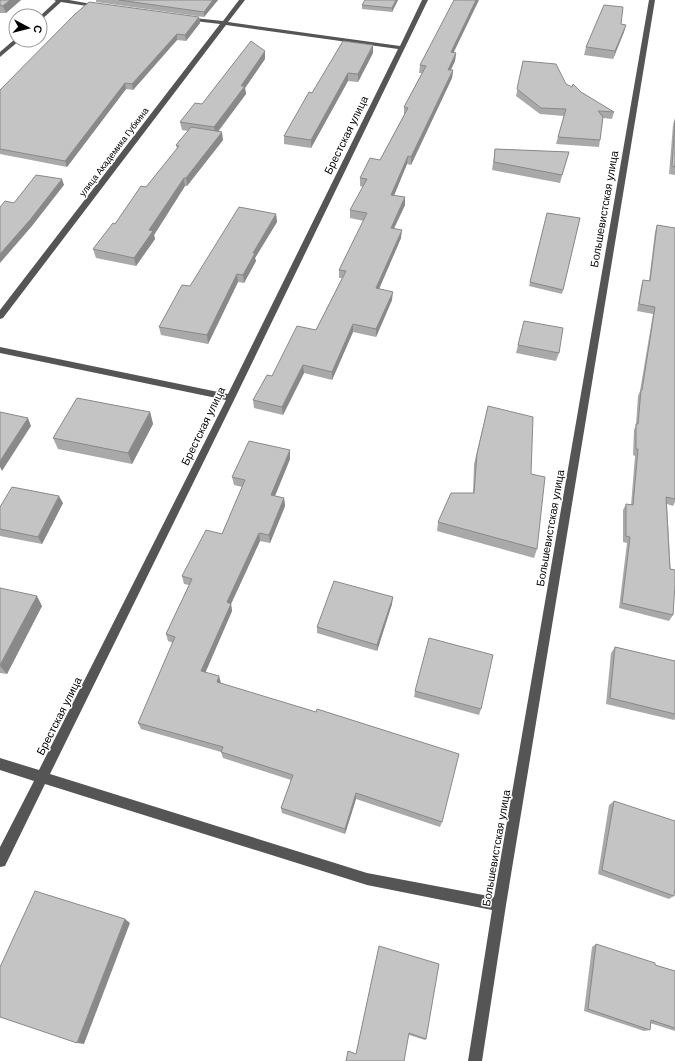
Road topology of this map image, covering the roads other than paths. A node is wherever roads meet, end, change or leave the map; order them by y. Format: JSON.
{"nodes":[{"id":1,"x":57,"y":0,"type":"edge"},
{"id":2,"x":60,"y":0,"type":"edge"},
{"id":3,"x":242,"y":0,"type":"edge"},
{"id":4,"x":425,"y":0,"type":"edge"},
{"id":5,"x":652,"y":0,"type":"edge"},
{"id":6,"x":107,"y":7,"type":"edge"},
{"id":7,"x":48,"y":11,"type":"edge"},
{"id":8,"x":177,"y":17,"type":"edge"},
{"id":9,"x":224,"y":23,"type":"junction"},
{"id":10,"x":8,"y":48,"type":"edge"},
{"id":11,"x":402,"y":48,"type":"junction"},
{"id":12,"x":0,"y":56,"type":"edge"},
{"id":13,"x":0,"y":316,"type":"edge"},
{"id":14,"x":0,"y":350,"type":"edge"},
{"id":15,"x":231,"y":398,"type":"junction"},
{"id":16,"x":0,"y":764,"type":"edge"},
{"id":17,"x":42,"y":776,"type":"junction"},
{"id":18,"x":0,"y":861,"type":"edge"},
{"id":19,"x":499,"y":905,"type":"junction"},
{"id":20,"x":475,"y":1061,"type":"edge"}],
"edges":[{"from":1,"to":2,"type":"street"},
{"from":2,"to":6,"type":"street"},
{"from":2,"to":7,"type":"street"},
{"from":3,"to":9,"type":"street","name":"улица Академика Губкина"},
{"from":4,"to":11,"type":"street","name":"Брестская улица"},
{"from":5,"to":19,"type":"street","name":"Большевистская улица"},
{"from":8,"to":9,"type":"street"},
{"from":9,"to":11,"type":"street"},
{"from":9,"to":13,"type":"street","name":"улица Академика Губкина"},
{"from":10,"to":12,"type":"street"},
{"from":11,"to":15,"type":"street","name":"Брестская улица"},
{"from":14,"to":15,"type":"street"},
{"from":15,"to":17,"type":"street","name":"Брестская улица"},
{"from":16,"to":17,"type":"street"},
{"from":17,"to":18,"type":"street","name":"Брестская улица"},
{"from":17,"to":19,"type":"street"},
{"from":19,"to":20,"type":"street","name":"Большевистская улица"}]}
